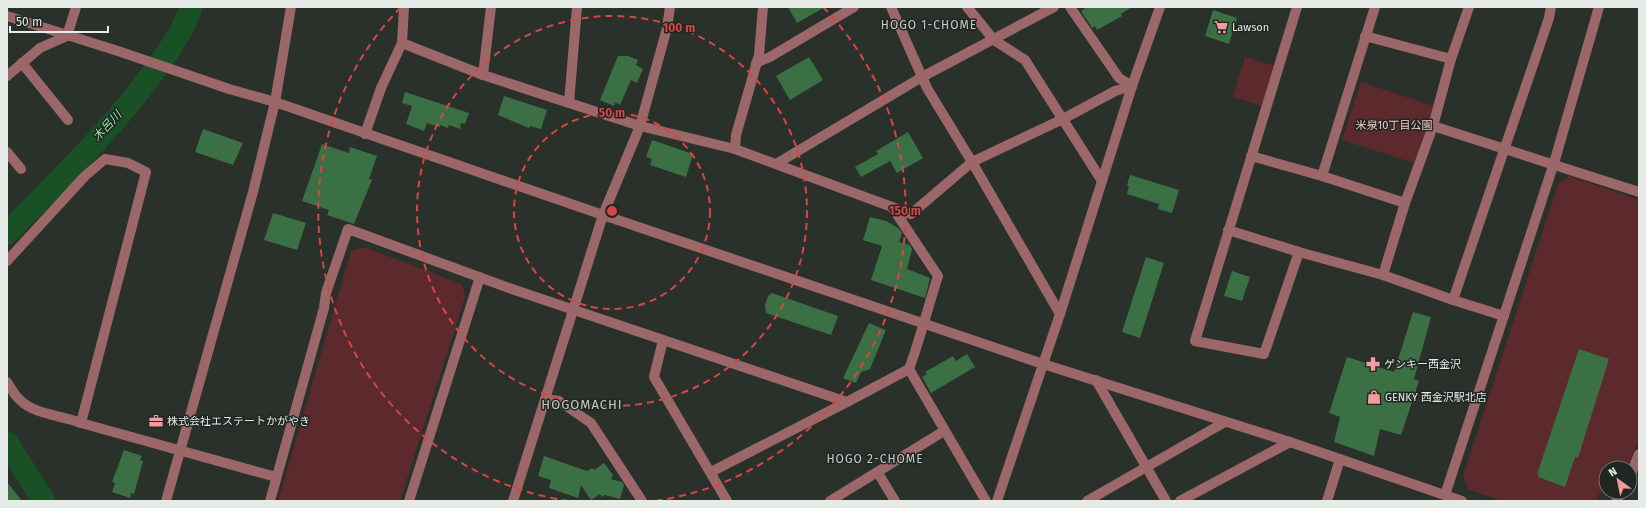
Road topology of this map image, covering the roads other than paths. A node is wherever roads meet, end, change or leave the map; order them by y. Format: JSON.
{"nodes":[{"id":1,"x":76,"y":7,"type":"edge"},
{"id":2,"x":292,"y":7,"type":"edge"},
{"id":3,"x":404,"y":7,"type":"edge"},
{"id":4,"x":491,"y":7,"type":"edge"},
{"id":5,"x":577,"y":7,"type":"edge"},
{"id":6,"x":670,"y":7,"type":"edge"},
{"id":7,"x":763,"y":7,"type":"edge"},
{"id":8,"x":854,"y":7,"type":"edge"},
{"id":9,"x":891,"y":7,"type":"edge"},
{"id":10,"x":968,"y":7,"type":"edge"},
{"id":11,"x":1054,"y":7,"type":"edge"},
{"id":12,"x":1070,"y":7,"type":"edge"},
{"id":13,"x":1160,"y":7,"type":"edge"},
{"id":14,"x":1297,"y":7,"type":"edge"},
{"id":15,"x":1375,"y":7,"type":"edge"},
{"id":16,"x":1469,"y":7,"type":"edge"},
{"id":17,"x":1551,"y":7,"type":"edge"},
{"id":18,"x":1598,"y":7,"type":"edge"},
{"id":19,"x":7,"y":16,"type":"edge"},
{"id":20,"x":67,"y":36,"type":"junction"},
{"id":21,"x":1365,"y":36,"type":"junction"},
{"id":22,"x":994,"y":40,"type":"junction"},
{"id":23,"x":402,"y":42,"type":"junction"},
{"id":24,"x":1451,"y":59,"type":"junction"},
{"id":25,"x":22,"y":63,"type":"junction"},
{"id":26,"x":756,"y":63,"type":"junction"},
{"id":27,"x":483,"y":75,"type":"junction"},
{"id":28,"x":7,"y":76,"type":"edge"},
{"id":29,"x":922,"y":77,"type":"junction"},
{"id":30,"x":1132,"y":86,"type":"junction"},
{"id":31,"x":275,"y":102,"type":"junction"},
{"id":32,"x":569,"y":103,"type":"junction"},
{"id":33,"x":68,"y":120,"type":"dead end"},
{"id":34,"x":1063,"y":120,"type":"junction"},
{"id":35,"x":640,"y":126,"type":"junction"},
{"id":36,"x":1432,"y":126,"type":"junction"},
{"id":37,"x":365,"y":134,"type":"junction"},
{"id":38,"x":1505,"y":148,"type":"junction"},
{"id":39,"x":735,"y":149,"type":"junction"},
{"id":40,"x":7,"y":152,"type":"edge"},
{"id":41,"x":1251,"y":156,"type":"junction"},
{"id":42,"x":972,"y":162,"type":"junction"},
{"id":43,"x":1554,"y":163,"type":"junction"},
{"id":44,"x":776,"y":164,"type":"junction"},
{"id":45,"x":21,"y":169,"type":"dead end"},
{"id":46,"x":1322,"y":176,"type":"junction"},
{"id":47,"x":1102,"y":181,"type":"junction"},
{"id":48,"x":1639,"y":192,"type":"edge"},
{"id":49,"x":1405,"y":203,"type":"junction"},
{"id":50,"x":892,"y":207,"type":"junction"},
{"id":51,"x":603,"y":215,"type":"junction"},
{"id":52,"x":1228,"y":230,"type":"junction"},
{"id":53,"x":1296,"y":251,"type":"junction"},
{"id":54,"x":7,"y":261,"type":"edge"},
{"id":55,"x":1383,"y":275,"type":"junction"},
{"id":56,"x":480,"y":277,"type":"junction"},
{"id":57,"x":1453,"y":300,"type":"junction"},
{"id":58,"x":573,"y":310,"type":"junction"},
{"id":59,"x":1060,"y":314,"type":"junction"},
{"id":60,"x":1504,"y":316,"type":"junction"},
{"id":61,"x":925,"y":323,"type":"junction"},
{"id":62,"x":663,"y":340,"type":"junction"},
{"id":63,"x":1043,"y":364,"type":"junction"},
{"id":64,"x":909,"y":370,"type":"junction"},
{"id":65,"x":1096,"y":380,"type":"junction"},
{"id":66,"x":7,"y":382,"type":"edge"},
{"id":67,"x":545,"y":398,"type":"junction"},
{"id":68,"x":848,"y":402,"type":"junction"},
{"id":69,"x":1225,"y":422,"type":"junction"},
{"id":70,"x":81,"y":424,"type":"junction"},
{"id":71,"x":944,"y":431,"type":"junction"},
{"id":72,"x":1290,"y":442,"type":"junction"},
{"id":73,"x":181,"y":450,"type":"junction"},
{"id":74,"x":1340,"y":460,"type":"junction"},
{"id":75,"x":1146,"y":466,"type":"junction"},
{"id":76,"x":711,"y":472,"type":"junction"},
{"id":77,"x":878,"y":473,"type":"junction"},
{"id":78,"x":276,"y":477,"type":"junction"},
{"id":79,"x":1445,"y":495,"type":"junction"},
{"id":80,"x":166,"y":501,"type":"edge"},
{"id":81,"x":270,"y":501,"type":"edge"},
{"id":82,"x":409,"y":501,"type":"edge"},
{"id":83,"x":513,"y":501,"type":"edge"},
{"id":84,"x":642,"y":501,"type":"edge"},
{"id":85,"x":727,"y":501,"type":"edge"},
{"id":86,"x":830,"y":501,"type":"edge"},
{"id":87,"x":895,"y":501,"type":"edge"},
{"id":88,"x":986,"y":501,"type":"edge"},
{"id":89,"x":997,"y":501,"type":"edge"},
{"id":90,"x":1087,"y":501,"type":"edge"},
{"id":91,"x":1166,"y":501,"type":"edge"},
{"id":92,"x":1180,"y":501,"type":"edge"},
{"id":93,"x":1327,"y":501,"type":"edge"},
{"id":94,"x":1462,"y":501,"type":"edge"}],
"edges":[{"from":1,"to":20,"type":"street"},
{"from":2,"to":31,"type":"street"},
{"from":3,"to":23,"type":"street"},
{"from":4,"to":27,"type":"street"},
{"from":5,"to":32,"type":"street"},
{"from":6,"to":35,"type":"street"},
{"from":7,"to":26,"type":"street"},
{"from":8,"to":26,"type":"street"},
{"from":9,"to":29,"type":"street"},
{"from":10,"to":22,"type":"street"},
{"from":11,"to":22,"type":"street"},
{"from":12,"to":30,"type":"street"},
{"from":13,"to":30,"type":"street"},
{"from":14,"to":41,"type":"street"},
{"from":15,"to":21,"type":"street"},
{"from":16,"to":24,"type":"street"},
{"from":17,"to":38,"type":"street"},
{"from":18,"to":43,"type":"street"},
{"from":19,"to":20,"type":"street"},
{"from":20,"to":25,"type":"street"},
{"from":20,"to":31,"type":"street"},
{"from":21,"to":24,"type":"street"},
{"from":21,"to":46,"type":"street"},
{"from":22,"to":29,"type":"street"},
{"from":22,"to":34,"type":"street"},
{"from":23,"to":27,"type":"street"},
{"from":23,"to":37,"type":"street"},
{"from":24,"to":36,"type":"street"},
{"from":25,"to":28,"type":"street"},
{"from":25,"to":33,"type":"street"},
{"from":26,"to":39,"type":"street"},
{"from":27,"to":32,"type":"street"},
{"from":29,"to":42,"type":"street"},
{"from":29,"to":44,"type":"street"},
{"from":30,"to":34,"type":"street"},
{"from":30,"to":47,"type":"street"},
{"from":31,"to":37,"type":"street"},
{"from":31,"to":73,"type":"street"},
{"from":32,"to":35,"type":"street"},
{"from":34,"to":42,"type":"street"},
{"from":34,"to":47,"type":"street"},
{"from":35,"to":39,"type":"street"},
{"from":35,"to":51,"type":"street"},
{"from":36,"to":38,"type":"street"},
{"from":36,"to":49,"type":"street"},
{"from":37,"to":51,"type":"street"},
{"from":38,"to":43,"type":"street"},
{"from":38,"to":57,"type":"street"},
{"from":39,"to":44,"type":"street"},
{"from":40,"to":45,"type":"street"},
{"from":41,"to":46,"type":"street"},
{"from":41,"to":52,"type":"street"},
{"from":42,"to":50,"type":"street"},
{"from":42,"to":59,"type":"street"},
{"from":43,"to":48,"type":"street"},
{"from":43,"to":60,"type":"street"},
{"from":44,"to":50,"type":"street"},
{"from":46,"to":49,"type":"street"},
{"from":47,"to":59,"type":"street"},
{"from":49,"to":55,"type":"street"},
{"from":50,"to":61,"type":"street"},
{"from":51,"to":58,"type":"street"},
{"from":51,"to":61,"type":"street"},
{"from":52,"to":53,"type":"street"},
{"from":52,"to":53,"type":"street"},
{"from":53,"to":55,"type":"street"},
{"from":54,"to":70,"type":"street"},
{"from":55,"to":57,"type":"street"},
{"from":56,"to":58,"type":"street"},
{"from":56,"to":78,"type":"street"},
{"from":56,"to":82,"type":"street"},
{"from":57,"to":60,"type":"street"},
{"from":58,"to":62,"type":"street"},
{"from":58,"to":67,"type":"street"},
{"from":59,"to":63,"type":"street"},
{"from":60,"to":79,"type":"street"},
{"from":61,"to":63,"type":"street"},
{"from":61,"to":64,"type":"street"},
{"from":62,"to":68,"type":"street"},
{"from":62,"to":76,"type":"street"},
{"from":63,"to":65,"type":"street"},
{"from":63,"to":89,"type":"street"},
{"from":64,"to":68,"type":"street"},
{"from":64,"to":71,"type":"street"},
{"from":65,"to":69,"type":"street"},
{"from":65,"to":75,"type":"street"},
{"from":66,"to":70,"type":"street"},
{"from":67,"to":83,"type":"street"},
{"from":67,"to":84,"type":"street"},
{"from":68,"to":76,"type":"street"},
{"from":69,"to":72,"type":"street"},
{"from":69,"to":75,"type":"street"},
{"from":70,"to":73,"type":"street"},
{"from":71,"to":77,"type":"street"},
{"from":71,"to":88,"type":"street"},
{"from":72,"to":74,"type":"street"},
{"from":72,"to":92,"type":"street"},
{"from":73,"to":78,"type":"street"},
{"from":73,"to":80,"type":"street"},
{"from":74,"to":79,"type":"street"},
{"from":74,"to":93,"type":"street"},
{"from":75,"to":90,"type":"street"},
{"from":75,"to":91,"type":"street"},
{"from":76,"to":85,"type":"street"},
{"from":77,"to":86,"type":"street"},
{"from":77,"to":87,"type":"street"},
{"from":78,"to":81,"type":"street"},
{"from":79,"to":94,"type":"street"}]}
